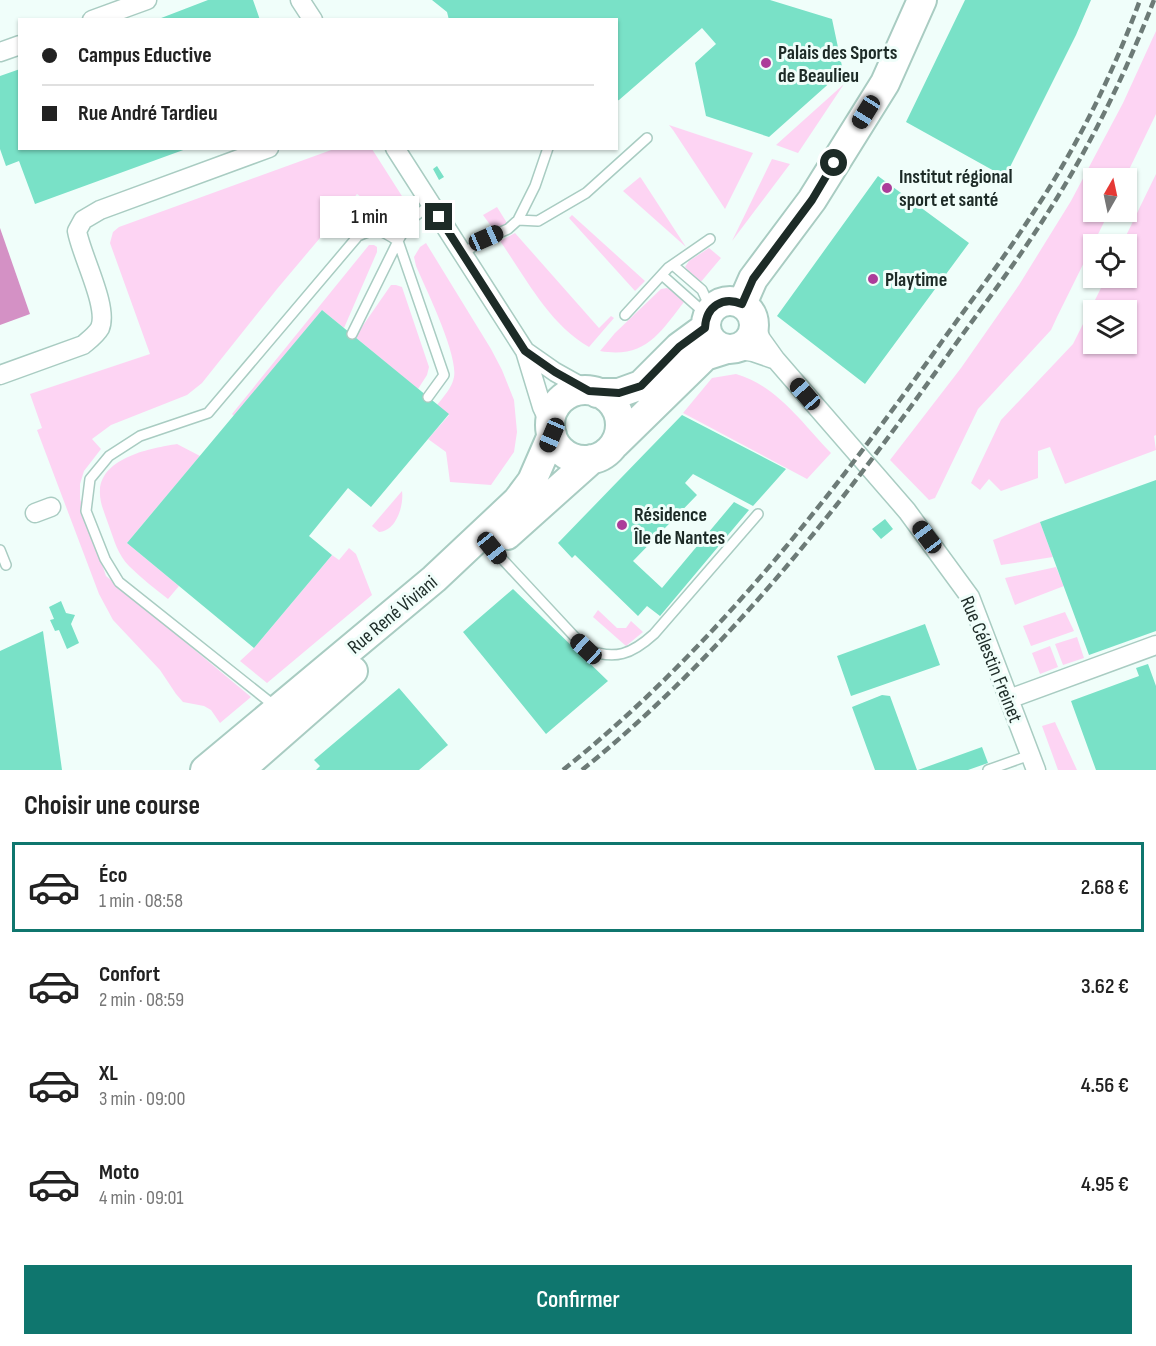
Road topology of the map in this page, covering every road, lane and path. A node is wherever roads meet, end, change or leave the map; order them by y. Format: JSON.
{"nodes":[{"id":1,"x":147,"y":0,"type":"edge"},
{"id":2,"x":300,"y":0,"type":"edge"},
{"id":3,"x":922,"y":0,"type":"edge"},
{"id":4,"x":98,"y":18,"type":"edge"},
{"id":5,"x":312,"y":18,"type":"edge"},
{"id":6,"x":18,"y":46,"type":"edge"},
{"id":7,"x":0,"y":52,"type":"edge"},
{"id":8,"x":647,"y":138,"type":"dead end"},
{"id":9,"x":264,"y":150,"type":"edge"},
{"id":10,"x":396,"y":150,"type":"edge"},
{"id":11,"x":547,"y":150,"type":"edge"},
{"id":12,"x":430,"y":205,"type":"junction"},
{"id":13,"x":518,"y":220,"type":"junction"},
{"id":14,"x":710,"y":239,"type":"dead end"},
{"id":15,"x":398,"y":241,"type":"junction"},
{"id":16,"x":463,"y":253,"type":"junction"},
{"id":17,"x":673,"y":265,"type":"junction"},
{"id":18,"x":662,"y":275,"type":"junction"},
{"id":19,"x":748,"y":314,"type":"junction"},
{"id":20,"x":625,"y":315,"type":"dead end"},
{"id":21,"x":708,"y":317,"type":"junction"},
{"id":22,"x":352,"y":334,"type":"dead end"},
{"id":23,"x":730,"y":349,"type":"junction"},
{"id":24,"x":525,"y":351,"type":"junction"},
{"id":25,"x":776,"y":360,"type":"junction"},
{"id":26,"x":0,"y":375,"type":"edge"},
{"id":27,"x":593,"y":392,"type":"junction"},
{"id":28,"x":428,"y":397,"type":"dead end"},
{"id":29,"x":551,"y":430,"type":"junction"},
{"id":30,"x":604,"y":452,"type":"junction"},
{"id":31,"x":758,"y":514,"type":"dead end"},
{"id":32,"x":492,"y":548,"type":"junction"},
{"id":33,"x":0,"y":550,"type":"edge"},
{"id":34,"x":6,"y":565,"type":"dead end"},
{"id":35,"x":1156,"y":645,"type":"edge"},
{"id":36,"x":1009,"y":699,"type":"junction"},
{"id":37,"x":278,"y":708,"type":"junction"},
{"id":38,"x":1033,"y":762,"type":"edge"},
{"id":39,"x":205,"y":770,"type":"edge"},
{"id":40,"x":240,"y":770,"type":"edge"},
{"id":41,"x":988,"y":770,"type":"edge"}],
"edges":[{"from":1,"to":4,"type":"street"},
{"from":2,"to":5,"type":"street"},
{"from":3,"to":19,"type":"main road"},
{"from":6,"to":7,"type":"street"},
{"from":8,"to":13,"type":"lane"},
{"from":9,"to":26,"type":"street"},
{"from":10,"to":12,"type":"street"},
{"from":11,"to":13,"type":"lane"},
{"from":12,"to":15,"type":"lane"},
{"from":12,"to":16,"type":"street"},
{"from":13,"to":16,"type":"lane"},
{"from":14,"to":17,"type":"lane"},
{"from":15,"to":22,"type":"lane"},
{"from":15,"to":28,"type":"lane"},
{"from":15,"to":37,"type":"lane"},
{"from":16,"to":24,"type":"street"},
{"from":17,"to":18,"type":"lane"},
{"from":17,"to":21,"type":"lane"},
{"from":18,"to":20,"type":"lane"},
{"from":18,"to":21,"type":"lane"},
{"from":19,"to":21,"type":"main road"},
{"from":19,"to":23,"type":"main road"},
{"from":19,"to":25,"type":"street","name":"Rue Célestin Freinet"},
{"from":21,"to":23,"type":"main road"},
{"from":21,"to":27,"type":"main road"},
{"from":23,"to":25,"type":"street"},
{"from":23,"to":30,"type":"main road","name":"Rue René Viviani"},
{"from":24,"to":27,"type":"street"},
{"from":24,"to":29,"type":"street"},
{"from":25,"to":36,"type":"street","name":"Rue Célestin Freinet"},
{"from":27,"to":29,"type":"main road"},
{"from":27,"to":30,"type":"main road"},
{"from":29,"to":30,"type":"main road"},
{"from":29,"to":37,"type":"main road","name":"Rue René Viviani"},
{"from":30,"to":32,"type":"main road","name":"Rue René Viviani"},
{"from":31,"to":32,"type":"lane"},
{"from":32,"to":40,"type":"main road","name":"Rue René Viviani"},
{"from":33,"to":34,"type":"lane"},
{"from":35,"to":36,"type":"street"},
{"from":36,"to":38,"type":"street","name":"Rue Célestin Freinet"},
{"from":37,"to":39,"type":"main road","name":"Rue René Viviani"},
{"from":38,"to":41,"type":"lane"}]}
